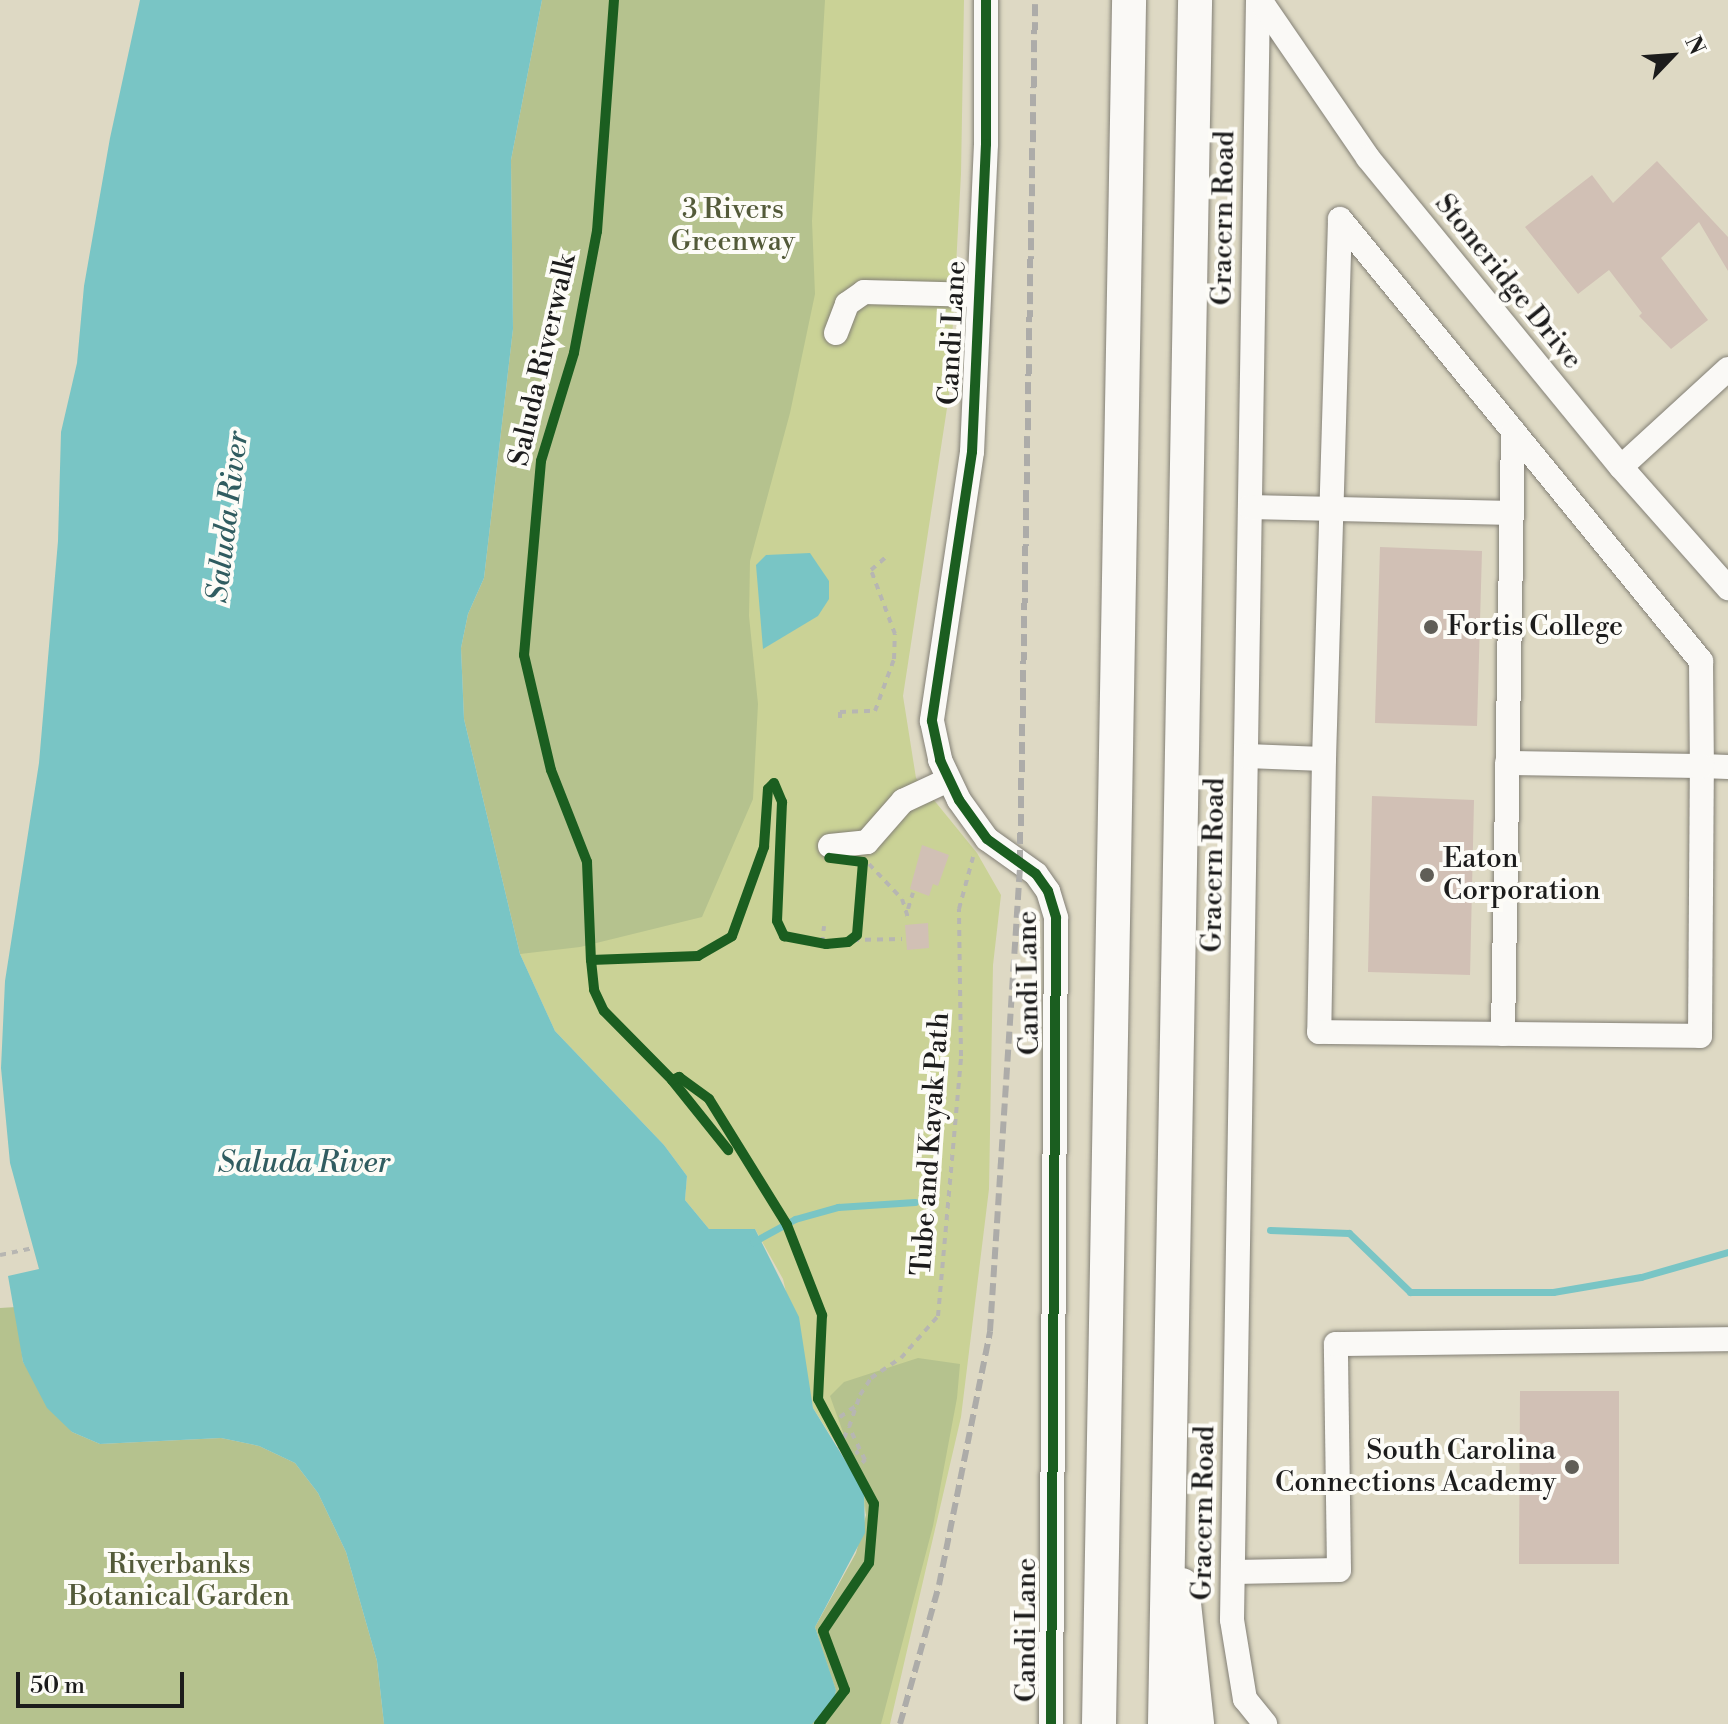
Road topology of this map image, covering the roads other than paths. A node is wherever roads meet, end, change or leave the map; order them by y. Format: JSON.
{"nodes":[{"id":1,"x":986,"y":0,"type":"edge"},
{"id":2,"x":1129,"y":0,"type":"edge"},
{"id":3,"x":1195,"y":0,"type":"edge"},
{"id":4,"x":1259,"y":0,"type":"edge"},
{"id":5,"x":979,"y":295,"type":"junction"},
{"id":6,"x":836,"y":333,"type":"dead end"},
{"id":7,"x":1728,"y":369,"type":"edge"},
{"id":8,"x":1513,"y":431,"type":"junction"},
{"id":9,"x":1621,"y":467,"type":"junction"},
{"id":10,"x":1250,"y":507,"type":"junction"},
{"id":11,"x":1332,"y":509,"type":"junction"},
{"id":12,"x":1512,"y":513,"type":"junction"},
{"id":13,"x":1728,"y":588,"type":"edge"},
{"id":14,"x":1246,"y":756,"type":"junction"},
{"id":15,"x":1324,"y":759,"type":"junction"},
{"id":16,"x":1507,"y":763,"type":"junction"},
{"id":17,"x":1702,"y":766,"type":"junction"},
{"id":18,"x":1728,"y":767,"type":"edge"},
{"id":19,"x":948,"y":780,"type":"junction"},
{"id":20,"x":830,"y":846,"type":"dead end"},
{"id":21,"x":1503,"y":1034,"type":"junction"},
{"id":22,"x":1728,"y":1339,"type":"edge"},
{"id":23,"x":1167,"y":1439,"type":"junction"},
{"id":24,"x":1233,"y":1572,"type":"junction"},
{"id":25,"x":1051,"y":1724,"type":"edge"},
{"id":26,"x":1099,"y":1724,"type":"edge"},
{"id":27,"x":1165,"y":1724,"type":"edge"},
{"id":28,"x":1197,"y":1724,"type":"edge"},
{"id":29,"x":1265,"y":1724,"type":"edge"}],
"edges":[{"from":1,"to":5,"type":"street","name":"Candi Lane"},
{"from":2,"to":26,"type":"highway"},
{"from":3,"to":23,"type":"highway"},
{"from":4,"to":9,"type":"street","name":"Stoneridge Drive"},
{"from":4,"to":10,"type":"street","name":"Gracern Road"},
{"from":5,"to":6,"type":"street"},
{"from":5,"to":19,"type":"street","name":"Candi Lane"},
{"from":7,"to":9,"type":"street"},
{"from":8,"to":11,"type":"street"},
{"from":8,"to":12,"type":"street"},
{"from":8,"to":17,"type":"street"},
{"from":9,"to":13,"type":"street","name":"Stoneridge Drive"},
{"from":10,"to":11,"type":"street"},
{"from":10,"to":14,"type":"street","name":"Gracern Road"},
{"from":11,"to":12,"type":"street"},
{"from":11,"to":15,"type":"street"},
{"from":12,"to":16,"type":"street"},
{"from":14,"to":15,"type":"street"},
{"from":14,"to":24,"type":"street","name":"Gracern Road"},
{"from":15,"to":21,"type":"street"},
{"from":16,"to":17,"type":"street"},
{"from":16,"to":21,"type":"street"},
{"from":17,"to":18,"type":"street"},
{"from":17,"to":21,"type":"street"},
{"from":19,"to":20,"type":"street"},
{"from":19,"to":25,"type":"street","name":"Candi Lane"},
{"from":22,"to":24,"type":"street"},
{"from":23,"to":27,"type":"highway"},
{"from":23,"to":28,"type":"highway"},
{"from":24,"to":29,"type":"street","name":"Gracern Road"}]}
